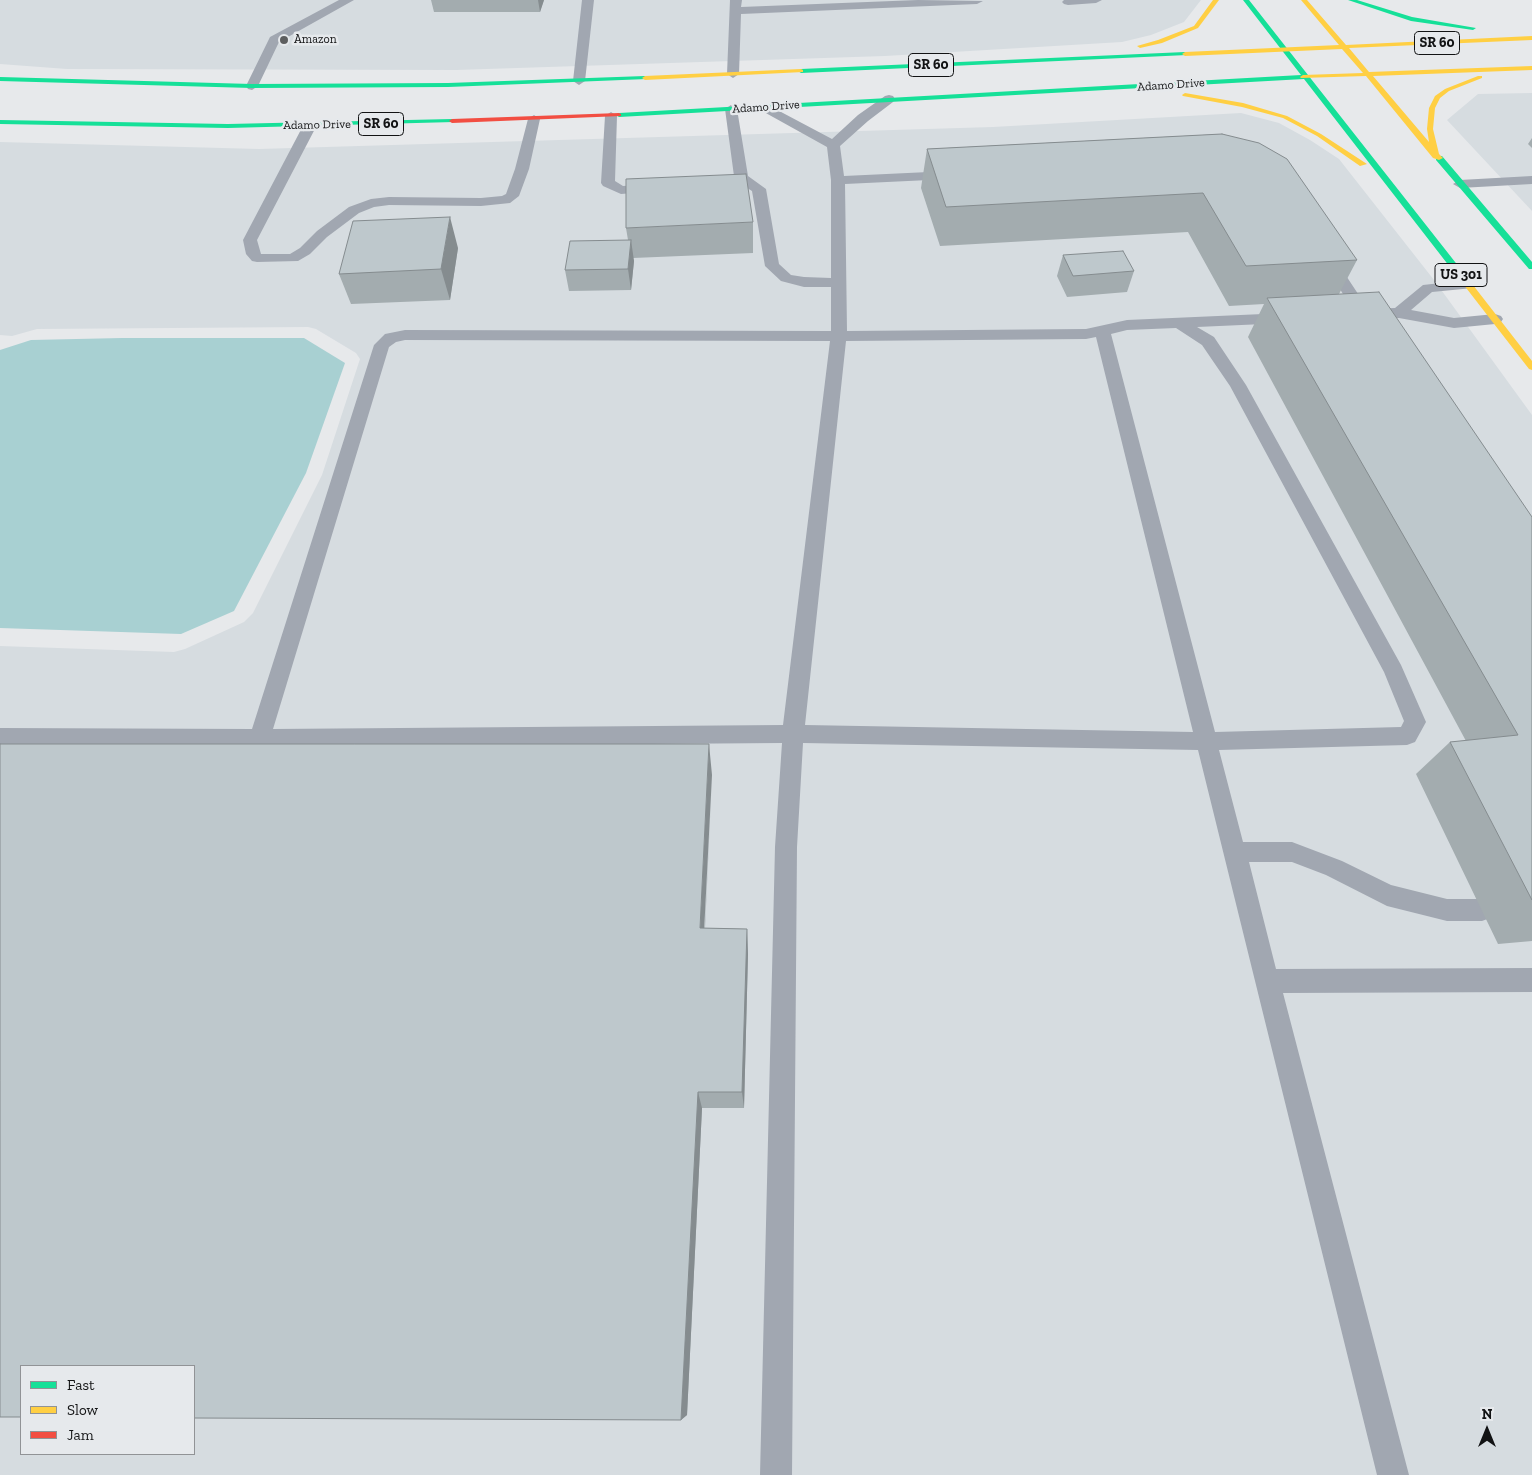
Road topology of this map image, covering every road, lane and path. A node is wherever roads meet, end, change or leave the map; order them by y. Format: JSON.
{"nodes":[{"id":1,"x":348,"y":0,"type":"edge"},
{"id":2,"x":588,"y":0,"type":"edge"},
{"id":3,"x":1096,"y":0,"type":"edge"},
{"id":4,"x":1216,"y":0,"type":"edge"},
{"id":5,"x":1246,"y":0,"type":"edge"},
{"id":6,"x":1304,"y":0,"type":"edge"},
{"id":7,"x":1351,"y":0,"type":"edge"},
{"id":8,"x":977,"y":1,"type":"edge"},
{"id":9,"x":1068,"y":2,"type":"dead end"},
{"id":10,"x":736,"y":5,"type":"edge"},
{"id":11,"x":1532,"y":34,"type":"edge"},
{"id":12,"x":1532,"y":38,"type":"edge"},
{"id":13,"x":1343,"y":47,"type":"junction"},
{"id":14,"x":1284,"y":50,"type":"junction"},
{"id":15,"x":1084,"y":59,"type":"junction"},
{"id":16,"x":1532,"y":68,"type":"edge"},
{"id":17,"x":1499,"y":70,"type":"junction"},
{"id":18,"x":733,"y":74,"type":"junction"},
{"id":19,"x":1367,"y":75,"type":"junction"},
{"id":20,"x":1305,"y":77,"type":"junction"},
{"id":21,"x":0,"y":79,"type":"edge"},
{"id":22,"x":578,"y":81,"type":"junction"},
{"id":23,"x":252,"y":86,"type":"junction"},
{"id":24,"x":1136,"y":88,"type":"junction"},
{"id":25,"x":889,"y":99,"type":"junction"},
{"id":26,"x":761,"y":107,"type":"junction"},
{"id":27,"x":732,"y":109,"type":"junction"},
{"id":28,"x":611,"y":116,"type":"junction"},
{"id":29,"x":534,"y":119,"type":"junction"},
{"id":30,"x":0,"y":122,"type":"edge"},
{"id":31,"x":310,"y":125,"type":"junction"},
{"id":32,"x":833,"y":145,"type":"junction"},
{"id":33,"x":1436,"y":156,"type":"junction"},
{"id":34,"x":962,"y":174,"type":"edge"},
{"id":35,"x":741,"y":178,"type":"junction"},
{"id":36,"x":838,"y":180,"type":"junction"},
{"id":37,"x":1532,"y":180,"type":"edge"},
{"id":38,"x":1390,"y":183,"type":"junction"},
{"id":39,"x":1460,"y":184,"type":"junction"},
{"id":40,"x":710,"y":186,"type":"edge"},
{"id":41,"x":670,"y":187,"type":"edge"},
{"id":42,"x":1320,"y":248,"type":"edge"},
{"id":43,"x":1532,"y":267,"type":"edge"},
{"id":44,"x":838,"y":283,"type":"junction"},
{"id":45,"x":1468,"y":285,"type":"junction"},
{"id":46,"x":1399,"y":313,"type":"junction"},
{"id":47,"x":1363,"y":314,"type":"junction"},
{"id":48,"x":1344,"y":315,"type":"edge"},
{"id":49,"x":1306,"y":317,"type":"edge"},
{"id":50,"x":1495,"y":319,"type":"junction"},
{"id":51,"x":1180,"y":322,"type":"junction"},
{"id":52,"x":1102,"y":331,"type":"junction"},
{"id":53,"x":1375,"y":331,"type":"edge"},
{"id":54,"x":839,"y":336,"type":"junction"},
{"id":55,"x":1532,"y":366,"type":"edge"},
{"id":56,"x":793,"y":734,"type":"junction"},
{"id":57,"x":0,"y":737,"type":"edge"},
{"id":58,"x":260,"y":738,"type":"junction"},
{"id":59,"x":1206,"y":741,"type":"junction"},
{"id":60,"x":1234,"y":852,"type":"junction"},
{"id":61,"x":1482,"y":910,"type":"dead end"},
{"id":62,"x":1532,"y":980,"type":"edge"},
{"id":63,"x":1267,"y":981,"type":"junction"},
{"id":64,"x":776,"y":1475,"type":"edge"},
{"id":65,"x":1394,"y":1475,"type":"edge"}],
"edges":[{"from":1,"to":23,"type":"lane"},
{"from":2,"to":22,"type":"lane"},
{"from":3,"to":9,"type":"lane"},
{"from":4,"to":15,"type":"main road"},
{"from":5,"to":14,"type":"main road","number":"US 301"},
{"from":6,"to":13,"type":"main road"},
{"from":7,"to":11,"type":"main road"},
{"from":8,"to":10,"type":"lane"},
{"from":10,"to":18,"type":"lane"},
{"from":12,"to":13,"type":"main road","name":"Adamo Drive","number":"SR 60"},
{"from":13,"to":14,"type":"main road","name":"Adamo Drive","number":"SR 60"},
{"from":13,"to":19,"type":"main road"},
{"from":14,"to":15,"type":"main road","name":"Adamo Drive","number":"SR 60"},
{"from":14,"to":20,"type":"main road","number":"US 301"},
{"from":15,"to":18,"type":"main road","name":"Adamo Drive","number":"SR 60"},
{"from":16,"to":17,"type":"main road","name":"Adamo Drive","number":"SR 60"},
{"from":17,"to":19,"type":"main road","name":"Adamo Drive","number":"SR 60"},
{"from":17,"to":33,"type":"main road"},
{"from":18,"to":22,"type":"main road","name":"Adamo Drive","number":"SR 60"},
{"from":19,"to":20,"type":"main road","name":"Adamo Drive"},
{"from":19,"to":33,"type":"main road"},
{"from":20,"to":24,"type":"main road","name":"Adamo Drive","number":"SR 60"},
{"from":20,"to":38,"type":"main road","number":"US 301"},
{"from":21,"to":23,"type":"main road","name":"Adamo Drive","number":"SR 60"},
{"from":22,"to":23,"type":"main road","name":"Adamo Drive","number":"SR 60"},
{"from":24,"to":25,"type":"main road","name":"Adamo Drive","number":"SR 60"},
{"from":24,"to":38,"type":"main road"},
{"from":25,"to":26,"type":"main road","name":"Adamo Drive","number":"SR 60"},
{"from":25,"to":32,"type":"lane"},
{"from":26,"to":27,"type":"main road","name":"Adamo Drive","number":"SR 60"},
{"from":26,"to":32,"type":"lane"},
{"from":27,"to":28,"type":"main road","name":"Adamo Drive","number":"SR 60"},
{"from":27,"to":35,"type":"lane"},
{"from":28,"to":29,"type":"main road","name":"Adamo Drive","number":"SR 60"},
{"from":28,"to":41,"type":"lane"},
{"from":29,"to":31,"type":"main road","name":"Adamo Drive","number":"SR 60"},
{"from":29,"to":31,"type":"lane"},
{"from":30,"to":31,"type":"main road","name":"Adamo Drive","number":"SR 60"},
{"from":32,"to":36,"type":"lane"},
{"from":33,"to":39,"type":"main road"},
{"from":34,"to":36,"type":"lane"},
{"from":35,"to":40,"type":"lane"},
{"from":35,"to":44,"type":"lane"},
{"from":36,"to":44,"type":"lane"},
{"from":37,"to":39,"type":"lane"},
{"from":38,"to":45,"type":"main road","number":"US 301"},
{"from":39,"to":43,"type":"main road"},
{"from":42,"to":47,"type":"lane"},
{"from":44,"to":54,"type":"lane"},
{"from":45,"to":46,"type":"lane"},
{"from":45,"to":50,"type":"main road","number":"US 301"},
{"from":46,"to":47,"type":"lane"},
{"from":46,"to":50,"type":"lane"},
{"from":47,"to":48,"type":"lane"},
{"from":47,"to":53,"type":"lane"},
{"from":49,"to":51,"type":"lane"},
{"from":50,"to":55,"type":"main road","number":"US 301"},
{"from":51,"to":52,"type":"lane"},
{"from":51,"to":59,"type":"lane"},
{"from":52,"to":54,"type":"lane"},
{"from":52,"to":59,"type":"lane"},
{"from":54,"to":56,"type":"lane"},
{"from":54,"to":58,"type":"lane"},
{"from":56,"to":58,"type":"lane"},
{"from":56,"to":59,"type":"lane"},
{"from":56,"to":64,"type":"lane"},
{"from":57,"to":58,"type":"lane"},
{"from":59,"to":60,"type":"lane"},
{"from":60,"to":61,"type":"lane"},
{"from":60,"to":63,"type":"lane"},
{"from":62,"to":63,"type":"lane"},
{"from":63,"to":65,"type":"lane"}]}
